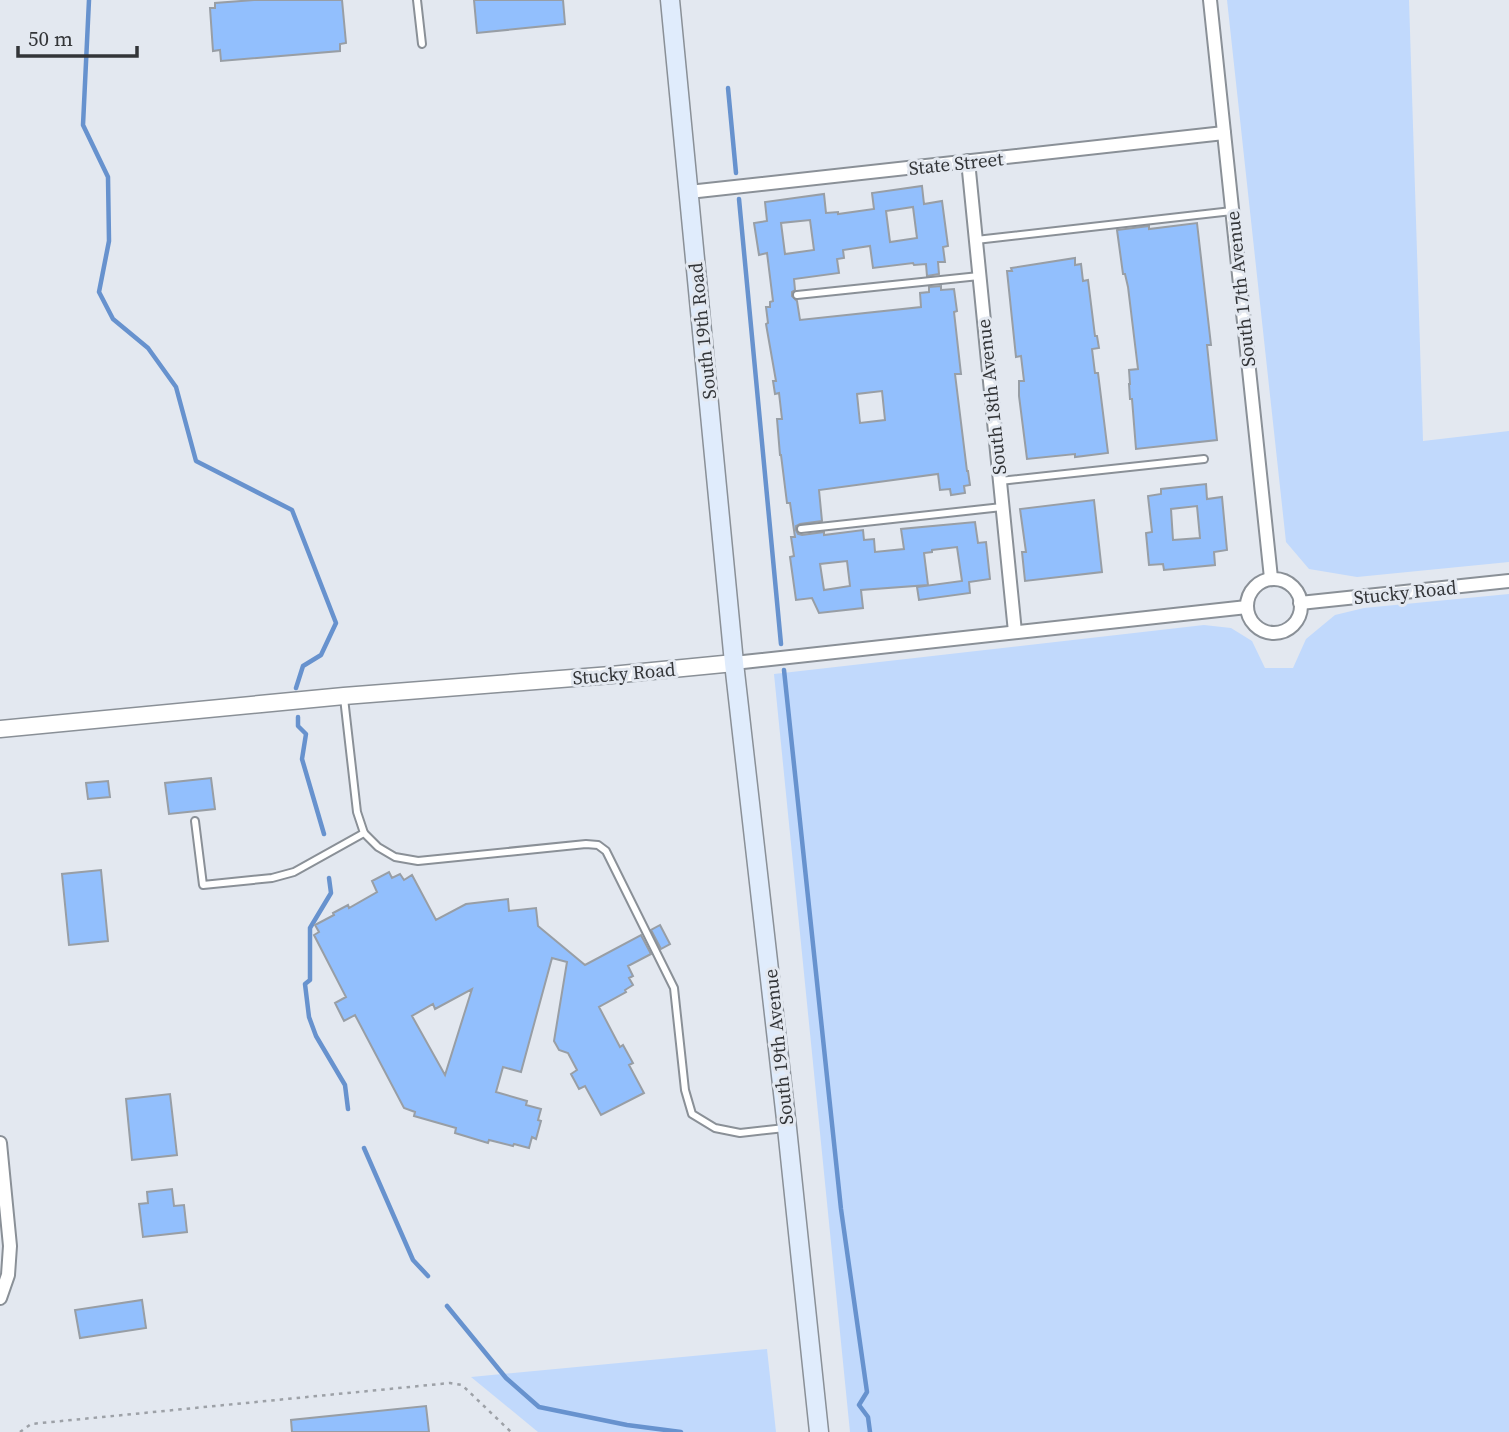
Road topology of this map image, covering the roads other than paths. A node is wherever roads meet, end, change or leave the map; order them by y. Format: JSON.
{"nodes":[{"id":1,"x":417,"y":0,"type":"edge"},
{"id":2,"x":670,"y":0,"type":"edge"},
{"id":3,"x":1210,"y":0,"type":"edge"},
{"id":4,"x":422,"y":44,"type":"dead end"},
{"id":5,"x":1224,"y":133,"type":"junction"},
{"id":6,"x":968,"y":161,"type":"junction"},
{"id":7,"x":689,"y":192,"type":"junction"},
{"id":8,"x":1232,"y":211,"type":"junction"},
{"id":9,"x":975,"y":240,"type":"junction"},
{"id":10,"x":979,"y":276,"type":"junction"},
{"id":11,"x":797,"y":295,"type":"dead end"},
{"id":12,"x":1204,"y":460,"type":"dead end"},
{"id":13,"x":1000,"y":481,"type":"junction"},
{"id":14,"x":1002,"y":507,"type":"junction"},
{"id":15,"x":801,"y":529,"type":"dead end"},
{"id":16,"x":1271,"y":578,"type":"junction"},
{"id":17,"x":1509,"y":581,"type":"edge"},
{"id":18,"x":1300,"y":603,"type":"junction"},
{"id":19,"x":1247,"y":607,"type":"junction"},
{"id":20,"x":1015,"y":632,"type":"junction"},
{"id":21,"x":734,"y":663,"type":"junction"},
{"id":22,"x":344,"y":696,"type":"junction"},
{"id":23,"x":0,"y":730,"type":"edge"},
{"id":24,"x":195,"y":821,"type":"dead end"},
{"id":25,"x":364,"y":832,"type":"junction"},
{"id":26,"x":787,"y":1128,"type":"junction"},
{"id":27,"x":0,"y":1143,"type":"edge"},
{"id":28,"x":0,"y":1298,"type":"edge"},
{"id":29,"x":819,"y":1432,"type":"edge"}],
"edges":[{"from":1,"to":4,"type":"lane"},
{"from":2,"to":7,"type":"main road","name":"South 19th Road"},
{"from":3,"to":5,"type":"street","name":"South 17th Avenue"},
{"from":5,"to":6,"type":"street","name":"State Street"},
{"from":5,"to":8,"type":"street","name":"South 17th Avenue"},
{"from":6,"to":7,"type":"street","name":"State Street"},
{"from":6,"to":9,"type":"street","name":"South 18th Avenue"},
{"from":7,"to":21,"type":"main road","name":"South 19th Road"},
{"from":8,"to":9,"type":"lane"},
{"from":8,"to":16,"type":"street","name":"South 17th Avenue"},
{"from":9,"to":10,"type":"street","name":"South 18th Avenue"},
{"from":10,"to":11,"type":"lane"},
{"from":10,"to":13,"type":"street","name":"South 18th Avenue"},
{"from":12,"to":13,"type":"lane"},
{"from":13,"to":14,"type":"street","name":"South 18th Avenue"},
{"from":14,"to":15,"type":"lane"},
{"from":14,"to":20,"type":"street","name":"South 18th Avenue"},
{"from":16,"to":18,"type":"street"},
{"from":16,"to":19,"type":"street"},
{"from":17,"to":18,"type":"street","name":"Stucky Road"},
{"from":18,"to":19,"type":"street"},
{"from":19,"to":20,"type":"street","name":"Stucky Road"},
{"from":20,"to":21,"type":"street","name":"Stucky Road"},
{"from":21,"to":22,"type":"street","name":"Stucky Road"},
{"from":21,"to":26,"type":"main road","name":"South 19th Avenue"},
{"from":22,"to":23,"type":"street","name":"Stucky Road"},
{"from":22,"to":25,"type":"lane"},
{"from":24,"to":25,"type":"lane"},
{"from":25,"to":26,"type":"lane"},
{"from":26,"to":29,"type":"main road","name":"South 19th Avenue"},
{"from":27,"to":28,"type":"street"}]}
